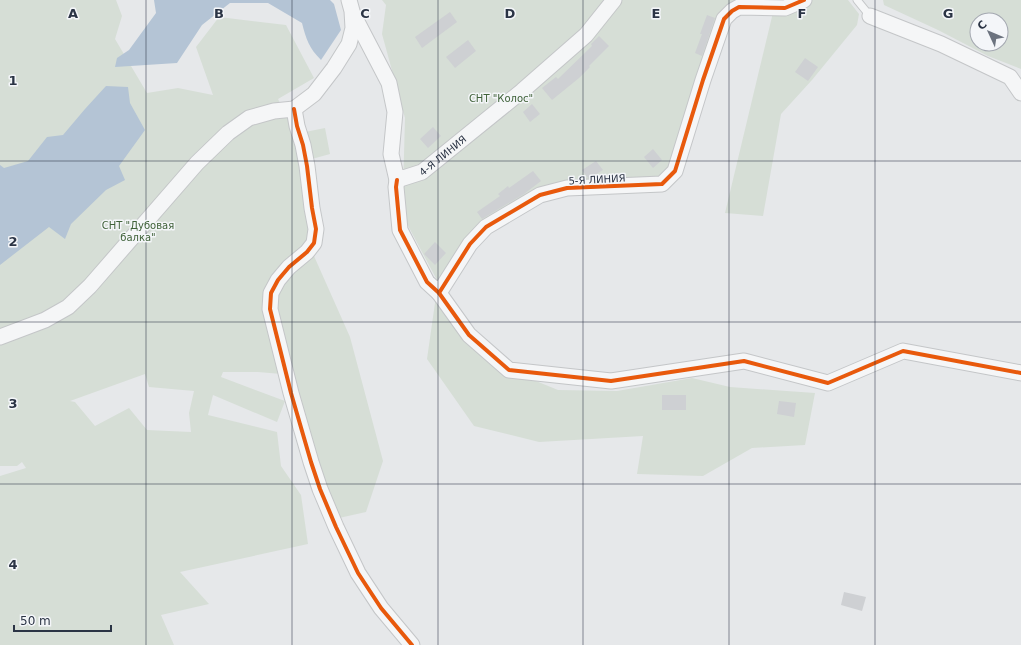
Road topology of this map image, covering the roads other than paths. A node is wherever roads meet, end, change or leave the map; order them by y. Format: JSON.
{"nodes":[{"id":1,"x":614,"y":0,"type":"edge"},
{"id":2,"x":804,"y":0,"type":"edge"},
{"id":3,"x":857,"y":0,"type":"edge"},
{"id":4,"x":350,"y":6,"type":"edge"},
{"id":5,"x":870,"y":16,"type":"joint"},
{"id":6,"x":1021,"y":93,"type":"edge"},
{"id":7,"x":294,"y":109,"type":"junction"},
{"id":8,"x":397,"y":180,"type":"junction"},
{"id":9,"x":439,"y":293,"type":"junction"},
{"id":10,"x":0,"y":337,"type":"edge"},
{"id":11,"x":1021,"y":373,"type":"edge"},
{"id":12,"x":412,"y":645,"type":"edge"}],
"edges":[{"from":1,"to":8,"type":"street","name":"4-Я ЛИНИЯ"},
{"from":2,"to":9,"type":"street","name":"5-Я ЛИНИЯ"},
{"from":3,"to":5,"type":"lane"},
{"from":4,"to":7,"type":"street"},
{"from":4,"to":8,"type":"street"},
{"from":5,"to":6,"type":"street"},
{"from":7,"to":10,"type":"street"},
{"from":7,"to":12,"type":"street"},
{"from":8,"to":9,"type":"street"},
{"from":9,"to":11,"type":"street"}]}
